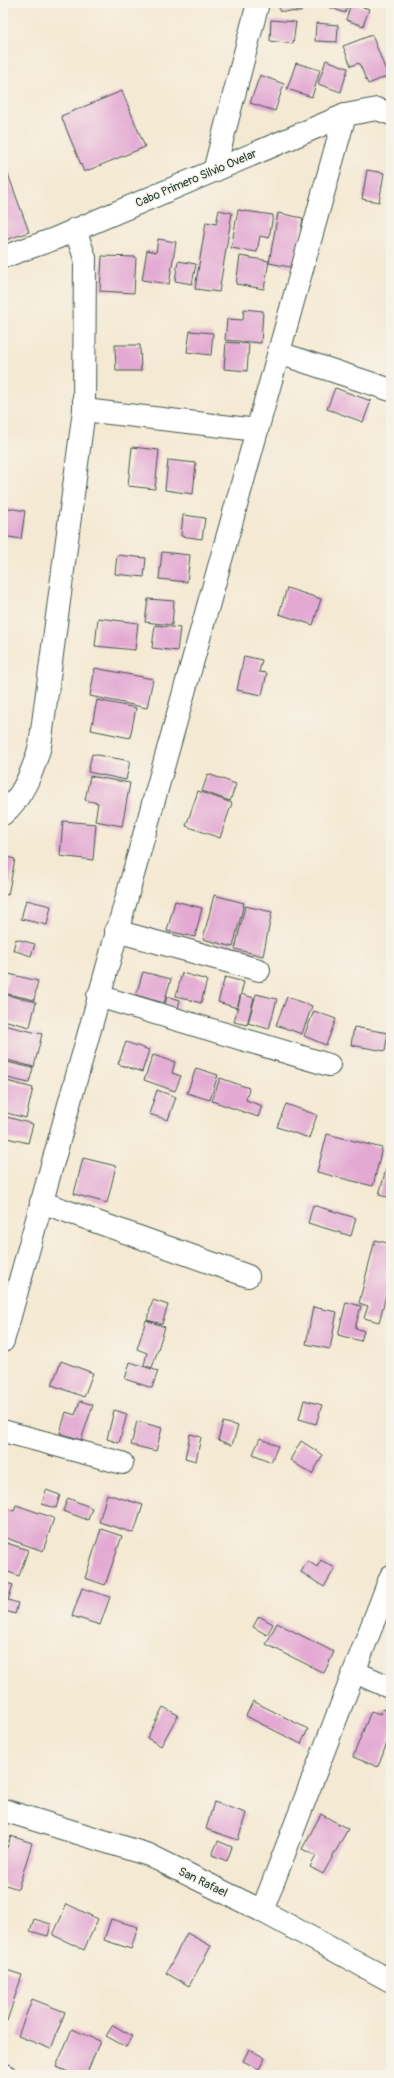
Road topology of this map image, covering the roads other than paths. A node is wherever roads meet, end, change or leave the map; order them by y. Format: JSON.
{"nodes":[{"id":1,"x":258,"y":3,"type":"edge"},
{"id":2,"x":391,"y":114,"type":"edge"},
{"id":3,"x":345,"y":116,"type":"junction"},
{"id":4,"x":214,"y":171,"type":"junction"},
{"id":5,"x":75,"y":229,"type":"junction"},
{"id":6,"x":3,"y":257,"type":"edge"},
{"id":7,"x":279,"y":353,"type":"junction"},
{"id":8,"x":391,"y":390,"type":"edge"},
{"id":9,"x":84,"y":410,"type":"junction"},
{"id":10,"x":257,"y":430,"type":"junction"},
{"id":11,"x":3,"y":814,"type":"edge"},
{"id":12,"x":116,"y":931,"type":"junction"},
{"id":13,"x":259,"y":970,"type":"dead end"},
{"id":14,"x":98,"y":996,"type":"junction"},
{"id":15,"x":329,"y":1065,"type":"dead end"},
{"id":16,"x":41,"y":1202,"type":"junction"},
{"id":17,"x":248,"y":1276,"type":"dead end"},
{"id":18,"x":3,"y":1341,"type":"edge"},
{"id":19,"x":3,"y":1430,"type":"edge"},
{"id":20,"x":122,"y":1463,"type":"dead end"},
{"id":21,"x":391,"y":1576,"type":"edge"},
{"id":22,"x":355,"y":1672,"type":"junction"},
{"id":23,"x":391,"y":1688,"type":"edge"},
{"id":24,"x":3,"y":1810,"type":"edge"},
{"id":25,"x":262,"y":1911,"type":"junction"},
{"id":26,"x":391,"y":1981,"type":"edge"}],
"edges":[{"from":1,"to":4,"type":"street"},
{"from":2,"to":3,"type":"street","name":"Cabo Primero Silvio Ovelar"},
{"from":3,"to":4,"type":"street","name":"Cabo Primero Silvio Ovelar"},
{"from":3,"to":7,"type":"street"},
{"from":4,"to":5,"type":"street","name":"Cabo Primero Silvio Ovelar"},
{"from":5,"to":6,"type":"street","name":"Cabo Primero Silvio Ovelar"},
{"from":5,"to":9,"type":"street"},
{"from":7,"to":8,"type":"street"},
{"from":7,"to":10,"type":"street"},
{"from":9,"to":10,"type":"street"},
{"from":9,"to":11,"type":"street"},
{"from":10,"to":12,"type":"street"},
{"from":12,"to":13,"type":"street"},
{"from":12,"to":14,"type":"street"},
{"from":14,"to":15,"type":"street"},
{"from":14,"to":16,"type":"street"},
{"from":16,"to":17,"type":"street"},
{"from":16,"to":18,"type":"street"},
{"from":19,"to":20,"type":"street"},
{"from":21,"to":22,"type":"street"},
{"from":22,"to":23,"type":"street"},
{"from":22,"to":25,"type":"street"},
{"from":24,"to":25,"type":"street","name":"San Rafael"},
{"from":25,"to":26,"type":"street","name":"San Rafael"}]}
